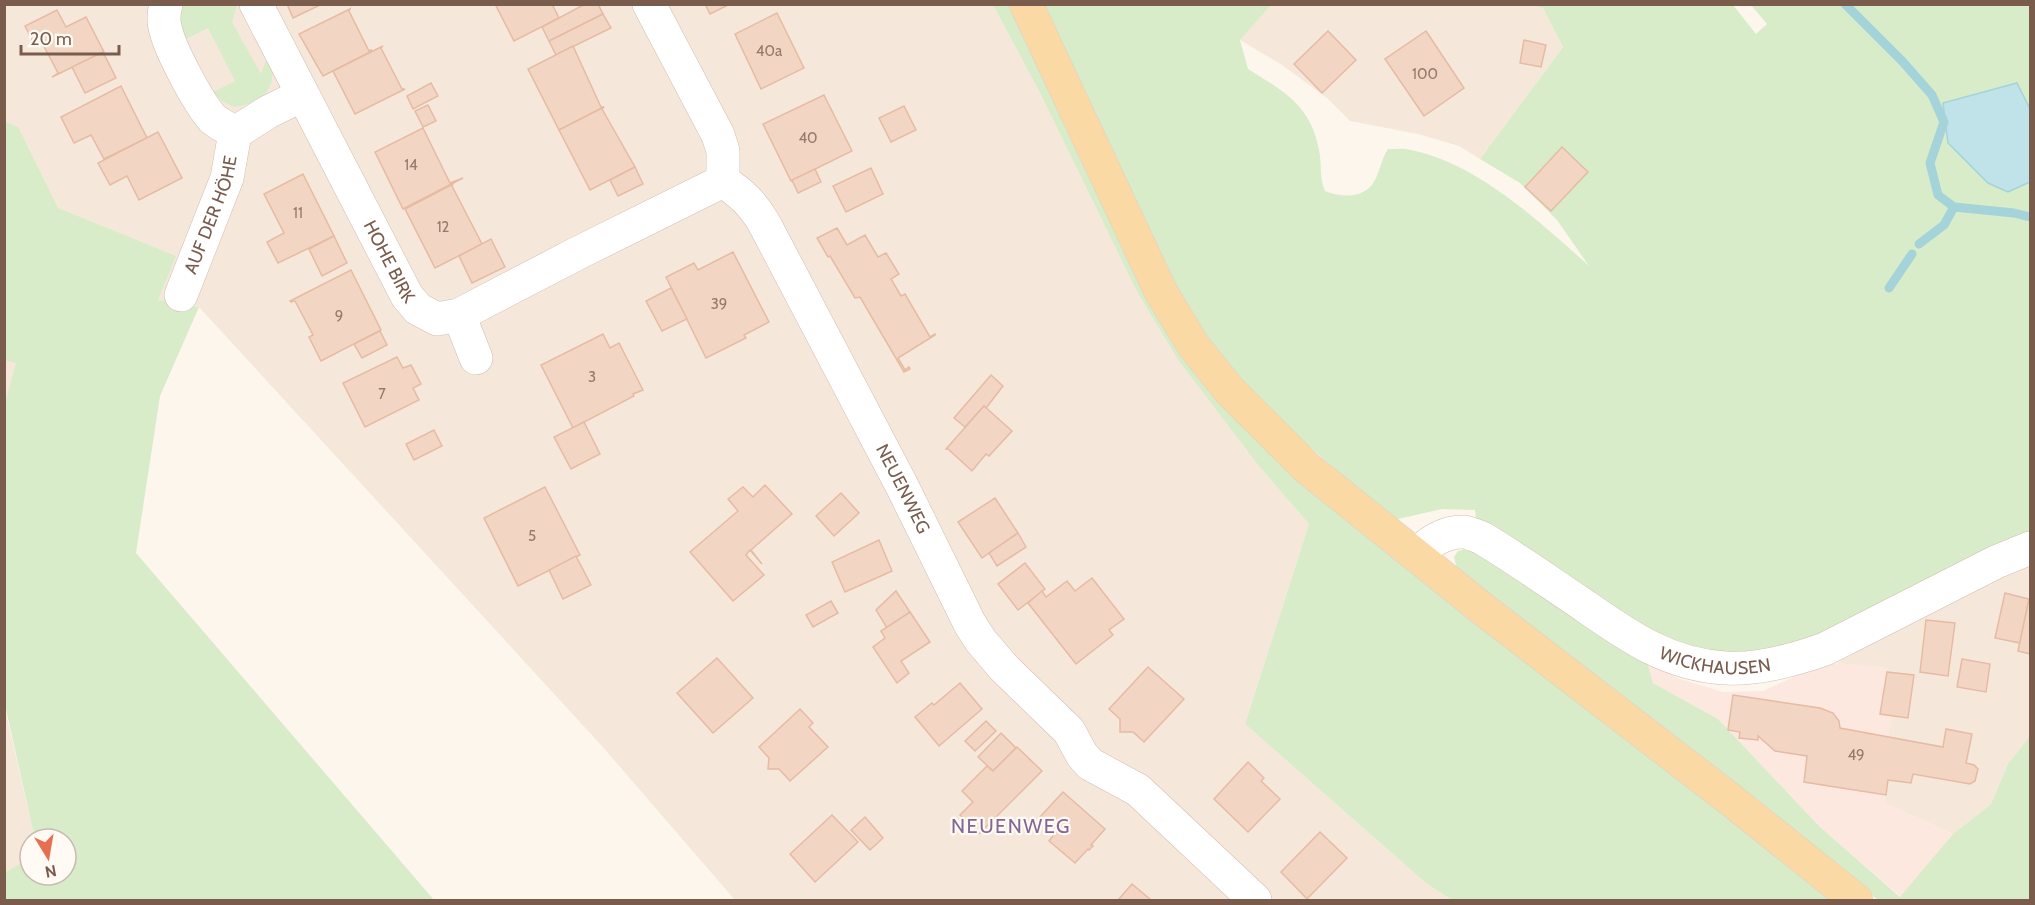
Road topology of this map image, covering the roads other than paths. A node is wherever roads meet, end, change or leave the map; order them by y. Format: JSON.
{"nodes":[{"id":1,"x":166,"y":4,"type":"edge"},
{"id":2,"x":256,"y":4,"type":"edge"},
{"id":3,"x":650,"y":4,"type":"edge"},
{"id":4,"x":1026,"y":4,"type":"edge"},
{"id":5,"x":302,"y":95,"type":"junction"},
{"id":6,"x":235,"y":133,"type":"junction"},
{"id":7,"x":723,"y":181,"type":"junction"},
{"id":8,"x":181,"y":295,"type":"dead end"},
{"id":9,"x":459,"y":315,"type":"junction"},
{"id":10,"x":476,"y":358,"type":"dead end"},
{"id":11,"x":2031,"y":548,"type":"edge"},
{"id":12,"x":1416,"y":555,"type":"junction"},
{"id":13,"x":1255,"y":900,"type":"edge"},
{"id":14,"x":1856,"y":900,"type":"edge"}],
"edges":[{"from":1,"to":6,"type":"street","name":"AUF DER HÖHE"},
{"from":2,"to":5,"type":"street","name":"HOHE BIRK"},
{"from":3,"to":7,"type":"street"},
{"from":4,"to":12,"type":"main road"},
{"from":5,"to":6,"type":"street","name":"AUF DER HÖHE"},
{"from":5,"to":9,"type":"street","name":"HOHE BIRK"},
{"from":6,"to":8,"type":"street","name":"AUF DER HÖHE"},
{"from":7,"to":9,"type":"street","name":"HOHE BIRK"},
{"from":7,"to":13,"type":"street","name":"NEUENWEG"},
{"from":9,"to":10,"type":"street"},
{"from":11,"to":12,"type":"street","name":"WICKHAUSEN"},
{"from":12,"to":14,"type":"main road"}]}
